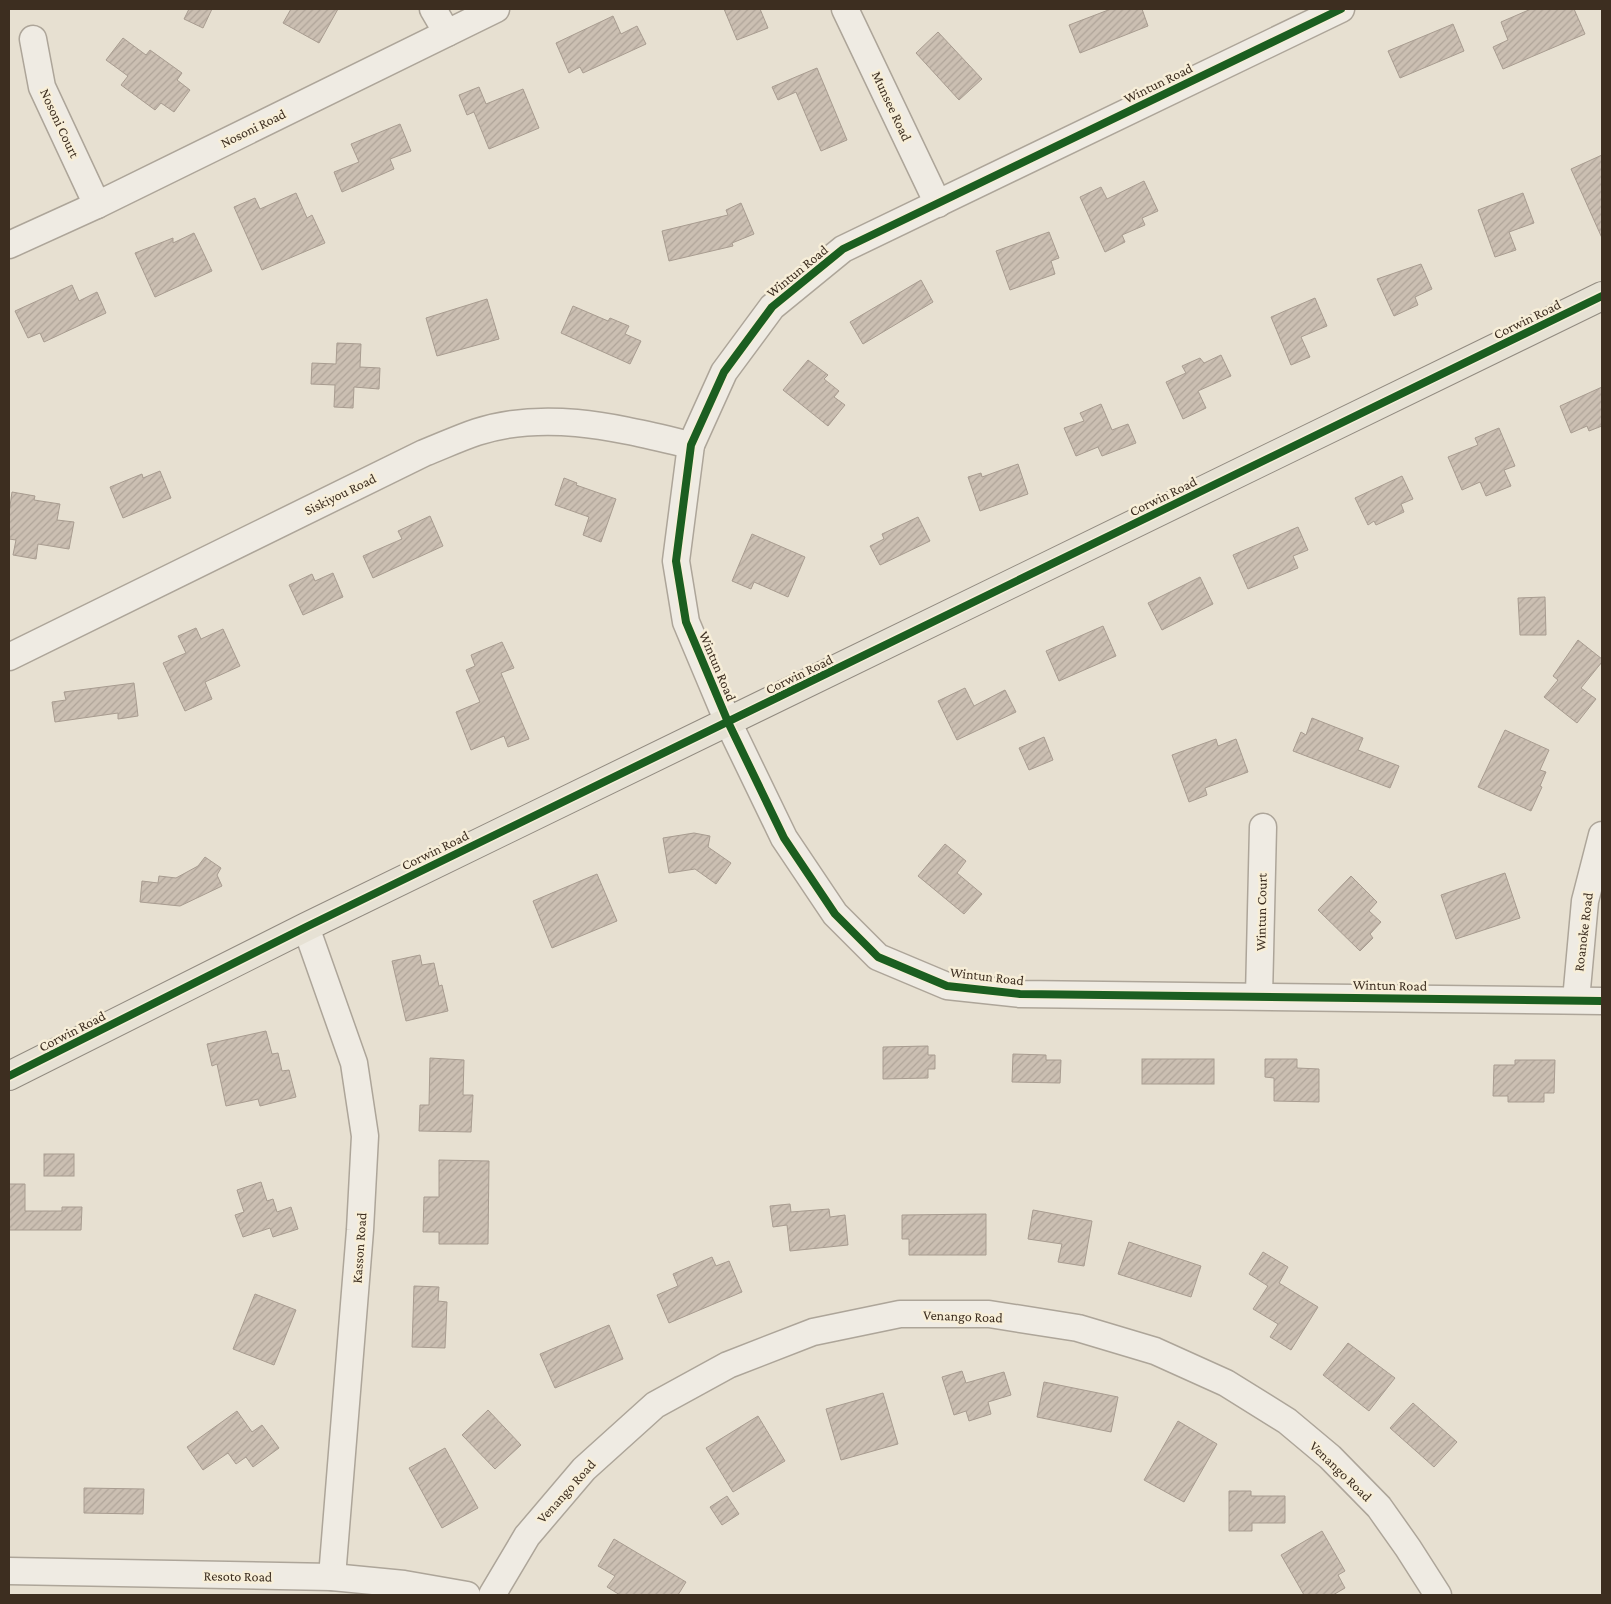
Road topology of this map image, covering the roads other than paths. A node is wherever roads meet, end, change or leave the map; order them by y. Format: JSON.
{"nodes":[{"id":1,"x":433,"y":9,"type":"edge"},
{"id":2,"x":496,"y":9,"type":"edge"},
{"id":3,"x":846,"y":9,"type":"edge"},
{"id":4,"x":1341,"y":9,"type":"edge"},
{"id":5,"x":447,"y":33,"type":"junction"},
{"id":6,"x":33,"y":39,"type":"dead end"},
{"id":7,"x":938,"y":204,"type":"junction"},
{"id":8,"x":97,"y":205,"type":"junction"},
{"id":9,"x":9,"y":244,"type":"edge"},
{"id":10,"x":1602,"y":296,"type":"edge"},
{"id":11,"x":691,"y":445,"type":"junction"},
{"id":12,"x":9,"y":656,"type":"edge"},
{"id":13,"x":728,"y":722,"type":"junction"},
{"id":14,"x":1263,"y":827,"type":"dead end"},
{"id":15,"x":1602,"y":835,"type":"edge"},
{"id":16,"x":306,"y":927,"type":"junction"},
{"id":17,"x":1259,"y":996,"type":"junction"},
{"id":18,"x":1576,"y":1000,"type":"junction"},
{"id":19,"x":1602,"y":1001,"type":"edge"},
{"id":20,"x":9,"y":1076,"type":"edge"},
{"id":21,"x":9,"y":1571,"type":"edge"},
{"id":22,"x":332,"y":1577,"type":"junction"},
{"id":23,"x":467,"y":1595,"type":"edge"},
{"id":24,"x":492,"y":1595,"type":"edge"},
{"id":25,"x":1438,"y":1595,"type":"edge"}],
"edges":[{"from":1,"to":5,"type":"street"},
{"from":2,"to":5,"type":"street","name":"Nosoni Road"},
{"from":3,"to":7,"type":"street","name":"Munsee Road"},
{"from":4,"to":7,"type":"street","name":"Wintun Road"},
{"from":5,"to":8,"type":"street","name":"Nosoni Road"},
{"from":6,"to":8,"type":"street","name":"Nosoni Court"},
{"from":7,"to":11,"type":"street","name":"Wintun Road"},
{"from":8,"to":9,"type":"street","name":"Nosoni Road"},
{"from":10,"to":13,"type":"main road","name":"Corwin Road"},
{"from":11,"to":12,"type":"street","name":"Siskiyou Road"},
{"from":11,"to":13,"type":"street","name":"Wintun Road"},
{"from":13,"to":16,"type":"main road","name":"Corwin Road"},
{"from":13,"to":17,"type":"street","name":"Wintun Road"},
{"from":14,"to":17,"type":"street","name":"Wintun Court"},
{"from":15,"to":18,"type":"street","name":"Roanoke Road"},
{"from":16,"to":20,"type":"main road","name":"Corwin Road"},
{"from":16,"to":22,"type":"street","name":"Kasson Road"},
{"from":17,"to":18,"type":"street","name":"Wintun Road"},
{"from":18,"to":19,"type":"street","name":"Wintun Road"},
{"from":21,"to":22,"type":"street","name":"Resoto Road"},
{"from":22,"to":23,"type":"street","name":"Resoto Road"},
{"from":24,"to":25,"type":"street","name":"Venango Road"}]}
